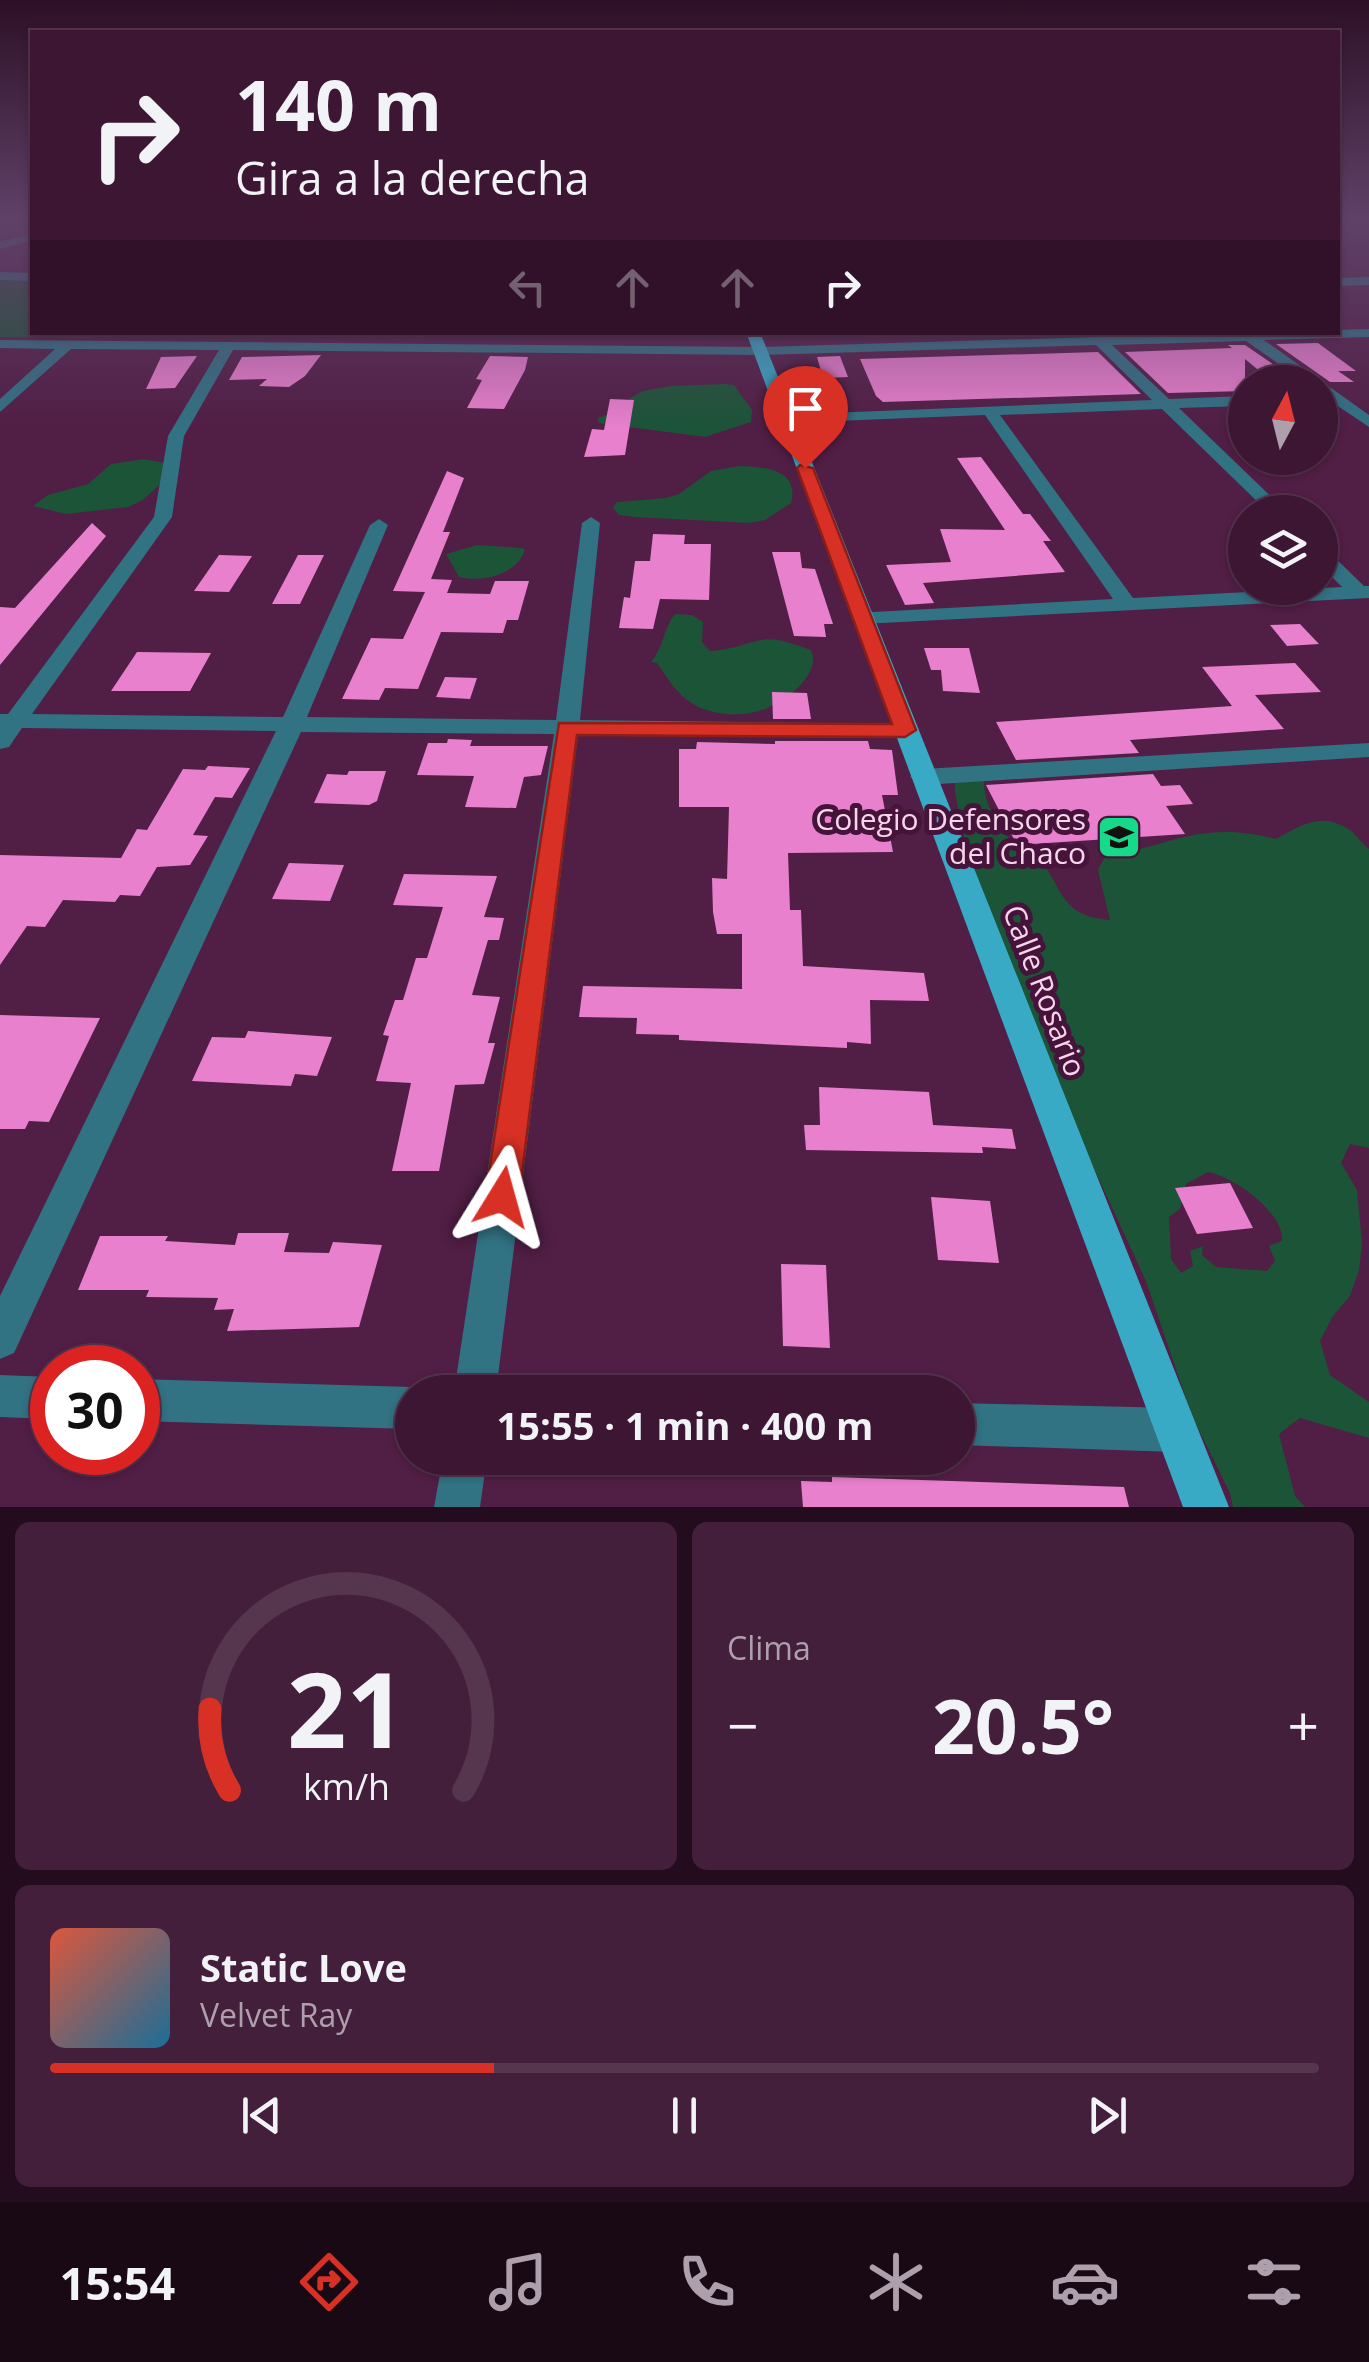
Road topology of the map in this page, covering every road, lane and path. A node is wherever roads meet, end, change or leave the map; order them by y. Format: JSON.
{"nodes":[{"id":1,"x":1369,"y":333,"type":"edge"},
{"id":2,"x":1340,"y":334,"type":"edge"},
{"id":3,"x":404,"y":335,"type":"edge"},
{"id":4,"x":563,"y":335,"type":"edge"},
{"id":5,"x":1294,"y":335,"type":"edge"},
{"id":6,"x":1171,"y":336,"type":"edge"},
{"id":7,"x":1250,"y":337,"type":"junction"},
{"id":8,"x":756,"y":342,"type":"edge"},
{"id":9,"x":1101,"y":342,"type":"junction"},
{"id":10,"x":0,"y":344,"type":"edge"},
{"id":11,"x":66,"y":346,"type":"junction"},
{"id":12,"x":228,"y":347,"type":"junction"},
{"id":13,"x":396,"y":348,"type":"junction"},
{"id":14,"x":556,"y":349,"type":"junction"},
{"id":15,"x":1287,"y":365,"type":"edge"},
{"id":16,"x":1338,"y":393,"type":"edge"},
{"id":17,"x":1369,"y":396,"type":"edge"},
{"id":18,"x":1228,"y":401,"type":"edge"},
{"id":19,"x":1338,"y":402,"type":"edge"},
{"id":20,"x":1167,"y":404,"type":"junction"},
{"id":21,"x":0,"y":408,"type":"edge"},
{"id":22,"x":989,"y":410,"type":"junction"},
{"id":23,"x":785,"y":418,"type":"junction"},
{"id":24,"x":1369,"y":422,"type":"edge"},
{"id":25,"x":1261,"y":495,"type":"edge"},
{"id":26,"x":591,"y":523,"type":"dead end"},
{"id":27,"x":379,"y":525,"type":"dead end"},
{"id":28,"x":1338,"y":570,"type":"edge"},
{"id":29,"x":1364,"y":592,"type":"edge"},
{"id":30,"x":1127,"y":604,"type":"junction"},
{"id":31,"x":862,"y":618,"type":"junction"},
{"id":32,"x":8,"y":721,"type":"edge"},
{"id":33,"x":292,"y":724,"type":"junction"},
{"id":34,"x":567,"y":728,"type":"junction"},
{"id":35,"x":905,"y":730,"type":"junction"},
{"id":36,"x":0,"y":742,"type":"edge"},
{"id":37,"x":1369,"y":750,"type":"edge"},
{"id":38,"x":923,"y":777,"type":"junction"},
{"id":39,"x":0,"y":1339,"type":"edge"},
{"id":40,"x":477,"y":1375,"type":"edge"},
{"id":41,"x":0,"y":1396,"type":"edge"},
{"id":42,"x":30,"y":1397,"type":"edge"},
{"id":43,"x":160,"y":1401,"type":"edge"},
{"id":44,"x":395,"y":1408,"type":"edge"},
{"id":45,"x":975,"y":1424,"type":"edge"},
{"id":46,"x":1176,"y":1430,"type":"junction"},
{"id":47,"x":462,"y":1475,"type":"edge"},
{"id":48,"x":457,"y":1507,"type":"edge"},
{"id":49,"x":1206,"y":1507,"type":"edge"}],
"edges":[{"from":1,"to":2,"type":"street"},
{"from":3,"to":13,"type":"street"},
{"from":4,"to":14,"type":"street"},
{"from":5,"to":7,"type":"street"},
{"from":6,"to":7,"type":"street"},
{"from":6,"to":9,"type":"street"},
{"from":7,"to":15,"type":"street"},
{"from":8,"to":9,"type":"street"},
{"from":8,"to":14,"type":"street"},
{"from":8,"to":23,"type":"main road","name":"Calle Rosario"},
{"from":9,"to":20,"type":"street"},
{"from":10,"to":11,"type":"street"},
{"from":11,"to":12,"type":"street"},
{"from":11,"to":21,"type":"street"},
{"from":12,"to":13,"type":"street"},
{"from":12,"to":32,"type":"street"},
{"from":13,"to":14,"type":"street"},
{"from":16,"to":17,"type":"street"},
{"from":18,"to":20,"type":"street"},
{"from":19,"to":24,"type":"street"},
{"from":20,"to":22,"type":"street"},
{"from":20,"to":25,"type":"street"},
{"from":22,"to":23,"type":"street"},
{"from":22,"to":30,"type":"street"},
{"from":23,"to":31,"type":"main road","name":"Calle Rosario"},
{"from":26,"to":34,"type":"street"},
{"from":27,"to":33,"type":"street"},
{"from":28,"to":29,"type":"street"},
{"from":29,"to":30,"type":"street"},
{"from":30,"to":31,"type":"street"},
{"from":31,"to":35,"type":"main road","name":"Calle Rosario"},
{"from":32,"to":33,"type":"street"},
{"from":32,"to":36,"type":"street"},
{"from":33,"to":34,"type":"street"},
{"from":33,"to":39,"type":"street"},
{"from":34,"to":35,"type":"street"},
{"from":34,"to":40,"type":"street"},
{"from":35,"to":38,"type":"main road","name":"Calle Rosario"},
{"from":37,"to":38,"type":"street"},
{"from":38,"to":46,"type":"main road","name":"Calle Rosario"},
{"from":41,"to":42,"type":"street"},
{"from":43,"to":44,"type":"street"},
{"from":45,"to":46,"type":"street"},
{"from":46,"to":49,"type":"main road","name":"Calle Rosario"},
{"from":47,"to":48,"type":"street"}]}
